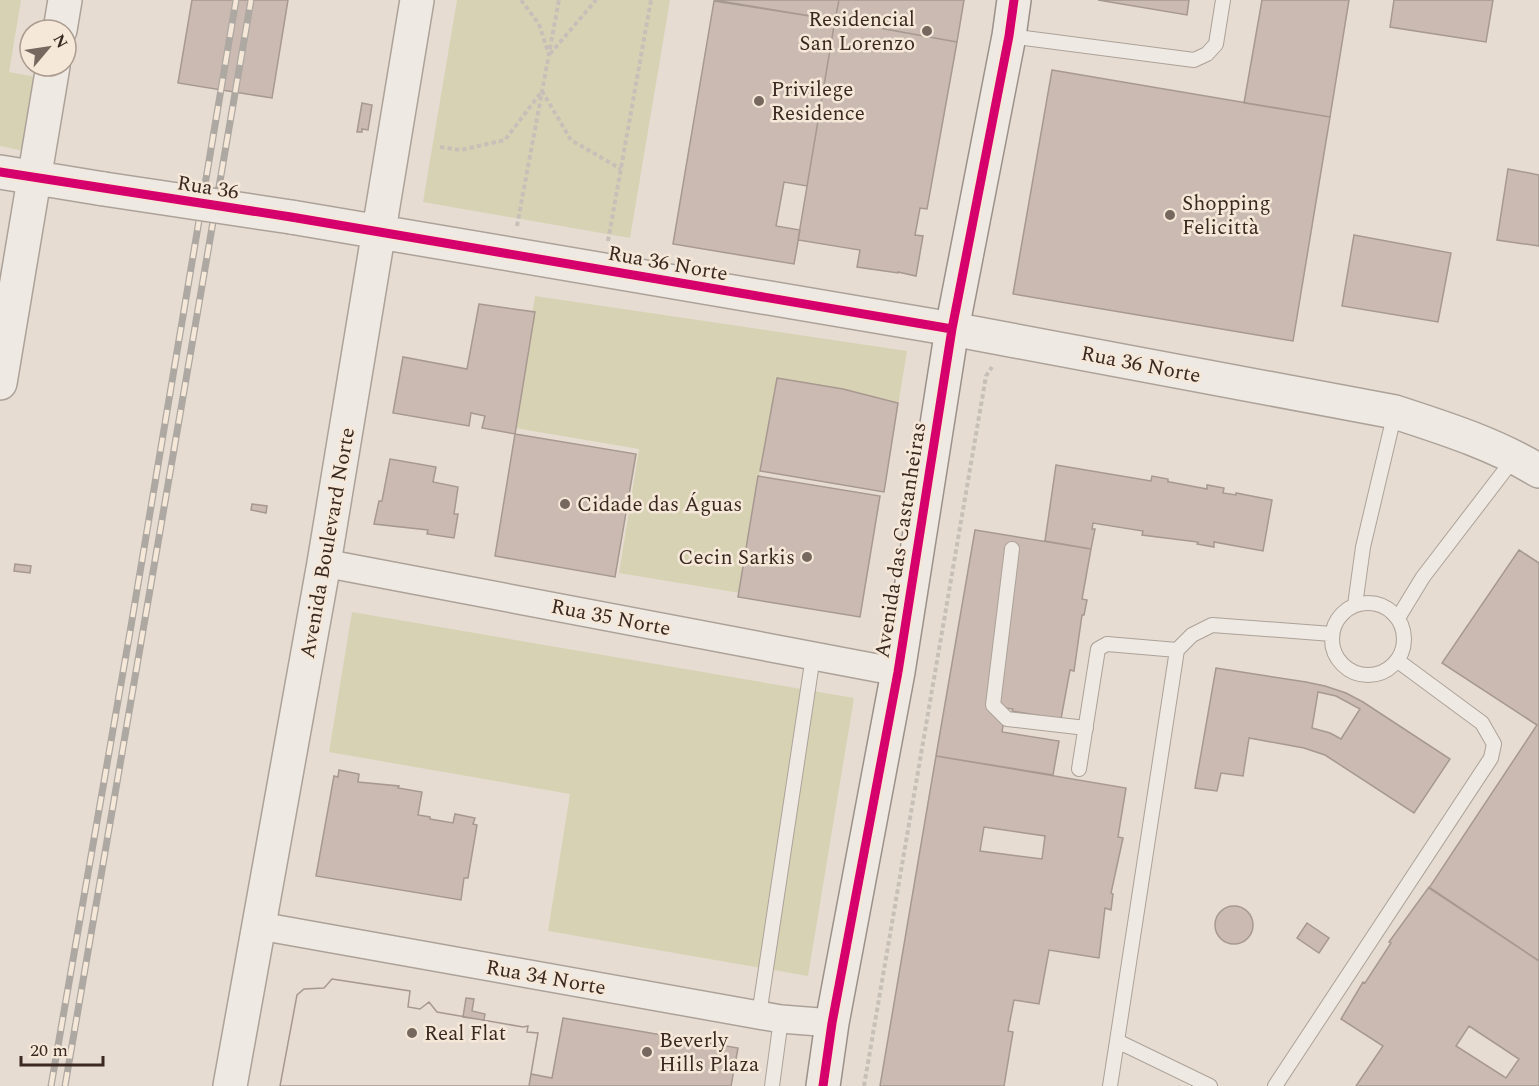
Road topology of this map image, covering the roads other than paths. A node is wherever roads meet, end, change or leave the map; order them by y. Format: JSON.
{"nodes":[{"id":1,"x":65,"y":0,"type":"edge"},
{"id":2,"x":417,"y":0,"type":"edge"},
{"id":3,"x":1014,"y":0,"type":"edge"},
{"id":4,"x":1223,"y":0,"type":"edge"},
{"id":5,"x":62,"y":18,"type":"edge"},
{"id":6,"x":1009,"y":36,"type":"junction"},
{"id":7,"x":51,"y":78,"type":"edge"},
{"id":8,"x":0,"y":171,"type":"edge"},
{"id":9,"x":33,"y":178,"type":"junction"},
{"id":10,"x":378,"y":232,"type":"junction"},
{"id":11,"x":952,"y":329,"type":"junction"},
{"id":12,"x":0,"y":382,"type":"edge"},
{"id":13,"x":1395,"y":412,"type":"junction"},
{"id":14,"x":1527,"y":464,"type":"edge"},
{"id":15,"x":1012,"y":549,"type":"dead end"},
{"id":16,"x":324,"y":563,"type":"junction"},
{"id":17,"x":1355,"y":605,"type":"junction"},
{"id":18,"x":1398,"y":618,"type":"junction"},
{"id":19,"x":1332,"y":634,"type":"junction"},
{"id":20,"x":1177,"y":650,"type":"junction"},
{"id":21,"x":813,"y":656,"type":"junction"},
{"id":22,"x":1398,"y":661,"type":"junction"},
{"id":23,"x":898,"y":672,"type":"junction"},
{"id":24,"x":1086,"y":728,"type":"junction"},
{"id":25,"x":1079,"y":769,"type":"dead end"},
{"id":26,"x":260,"y":926,"type":"junction"},
{"id":27,"x":770,"y":1017,"type":"junction"},
{"id":28,"x":832,"y":1023,"type":"junction"},
{"id":29,"x":1117,"y":1041,"type":"junction"},
{"id":30,"x":230,"y":1086,"type":"edge"},
{"id":31,"x":772,"y":1086,"type":"edge"},
{"id":32,"x":823,"y":1086,"type":"edge"},
{"id":33,"x":1110,"y":1086,"type":"edge"},
{"id":34,"x":1210,"y":1086,"type":"edge"},
{"id":35,"x":1275,"y":1086,"type":"edge"}],
"edges":[{"from":1,"to":5,"type":"street"},
{"from":2,"to":10,"type":"street","name":"Avenida Boulevard Norte"},
{"from":3,"to":6,"type":"street","name":"Avenida das Castanheiras"},
{"from":4,"to":6,"type":"lane"},
{"from":6,"to":11,"type":"street","name":"Avenida das Castanheiras"},
{"from":7,"to":9,"type":"street"},
{"from":8,"to":9,"type":"street","name":"Rua 36"},
{"from":9,"to":10,"type":"street","name":"Rua 36","bridge":true},
{"from":9,"to":12,"type":"street"},
{"from":10,"to":11,"type":"street","name":"Rua 36 Norte"},
{"from":10,"to":16,"type":"street","name":"Avenida Boulevard Norte"},
{"from":11,"to":13,"type":"street","name":"Rua 36 Norte"},
{"from":11,"to":23,"type":"street","name":"Avenida das Castanheiras"},
{"from":13,"to":14,"type":"street","name":"Rua 36 Norte"},
{"from":13,"to":17,"type":"lane"},
{"from":14,"to":18,"type":"lane"},
{"from":15,"to":24,"type":"lane"},
{"from":16,"to":21,"type":"street","name":"Rua 35 Norte"},
{"from":16,"to":26,"type":"street","name":"Avenida Boulevard Norte"},
{"from":17,"to":18,"type":"lane"},
{"from":17,"to":19,"type":"lane"},
{"from":18,"to":22,"type":"lane"},
{"from":19,"to":20,"type":"lane"},
{"from":19,"to":22,"type":"lane"},
{"from":20,"to":24,"type":"lane"},
{"from":20,"to":29,"type":"lane"},
{"from":21,"to":23,"type":"street","name":"Rua 35 Norte"},
{"from":21,"to":27,"type":"lane"},
{"from":22,"to":35,"type":"lane"},
{"from":23,"to":28,"type":"street","name":"Avenida das Castanheiras"},
{"from":24,"to":25,"type":"lane"},
{"from":26,"to":27,"type":"street","name":"Rua 34 Norte"},
{"from":26,"to":30,"type":"street","name":"Avenida Boulevard Norte"},
{"from":27,"to":28,"type":"street","name":"Rua 34 Norte"},
{"from":27,"to":31,"type":"lane"},
{"from":28,"to":32,"type":"street","name":"Avenida das Castanheiras"},
{"from":29,"to":33,"type":"lane"},
{"from":29,"to":34,"type":"lane"}]}
